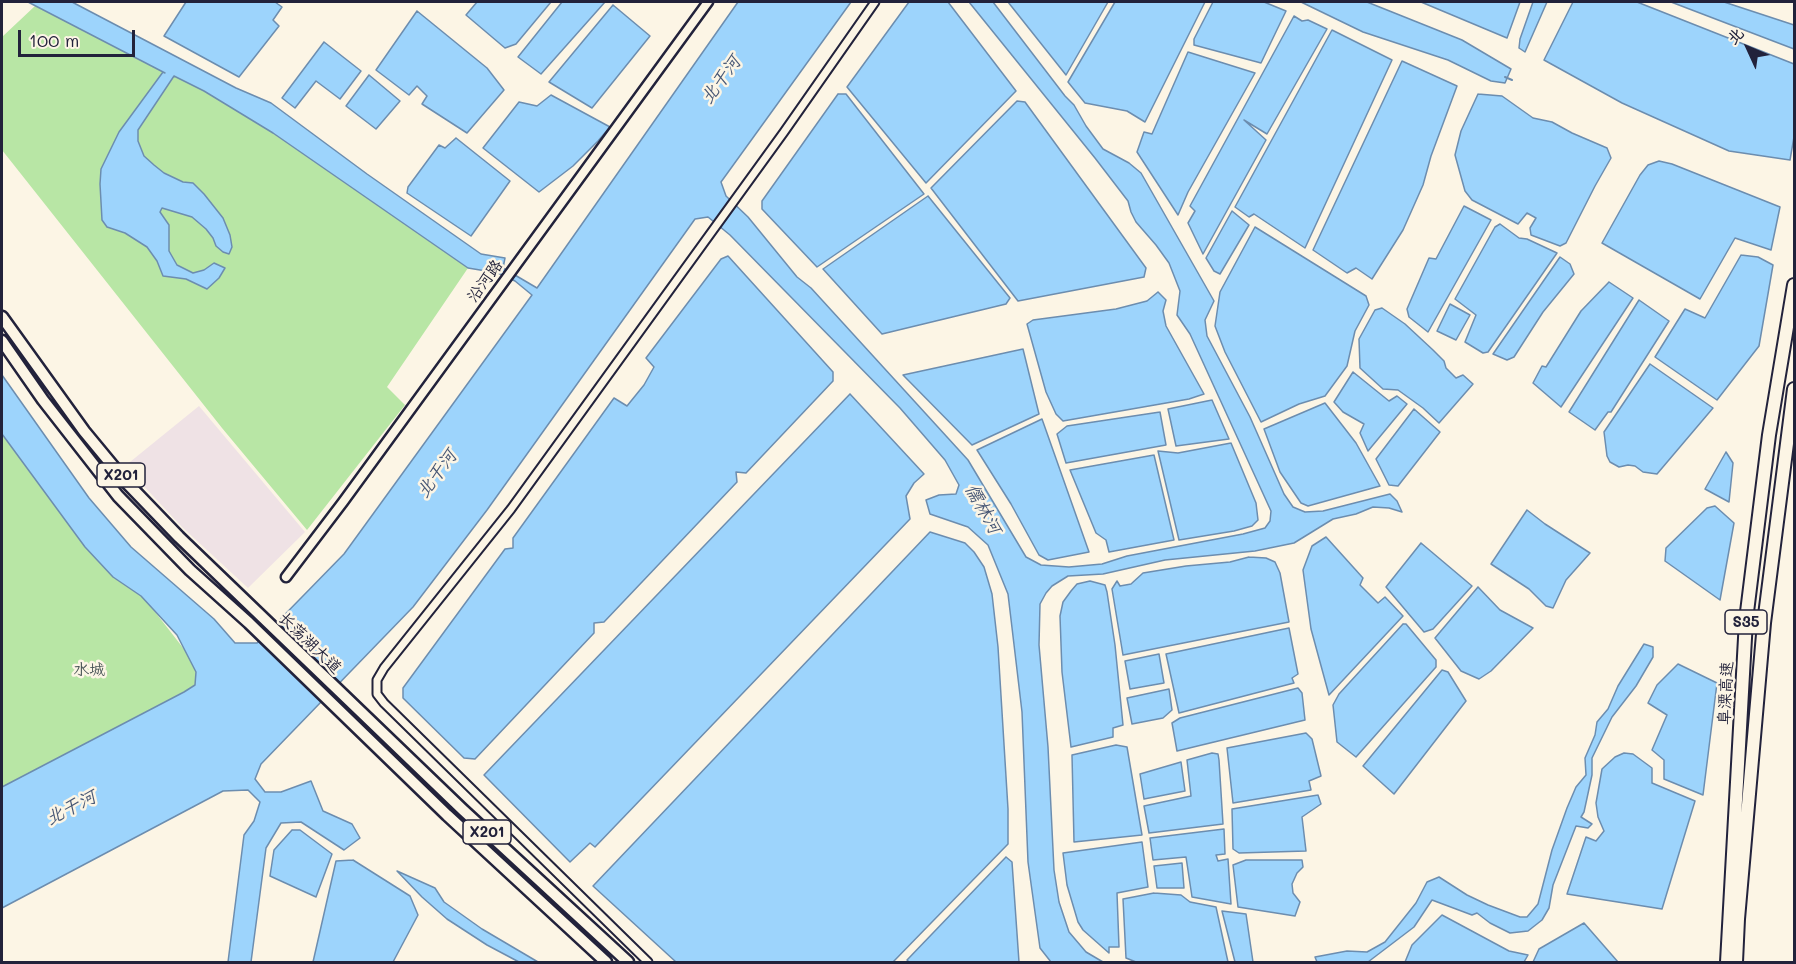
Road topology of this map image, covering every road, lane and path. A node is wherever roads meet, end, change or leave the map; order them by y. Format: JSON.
{"nodes":[{"id":1,"x":708,"y":2,"type":"edge"},
{"id":2,"x":875,"y":2,"type":"edge"},
{"id":3,"x":1794,"y":285,"type":"edge"},
{"id":4,"x":2,"y":316,"type":"edge"},
{"id":5,"x":2,"y":341,"type":"edge"},
{"id":6,"x":1794,"y":389,"type":"edge"},
{"id":7,"x":286,"y":577,"type":"dead end"},
{"id":8,"x":606,"y":963,"type":"edge"},
{"id":9,"x":628,"y":963,"type":"edge"},
{"id":10,"x":648,"y":963,"type":"edge"},
{"id":11,"x":1727,"y":963,"type":"edge"},
{"id":12,"x":1736,"y":963,"type":"edge"}],
"edges":[{"from":1,"to":7,"type":"street","name":"沿河路"},
{"from":2,"to":10,"type":"street"},
{"from":3,"to":11,"type":"highway","name":"阜溧高速","number":"S35"},
{"from":4,"to":9,"type":"main road","name":"长荡湖大道","number":"X201"},
{"from":5,"to":8,"type":"main road","name":"长荡湖大道","number":"X201"},
{"from":6,"to":12,"type":"highway","name":"阜溧高速","number":"S35"}]}
